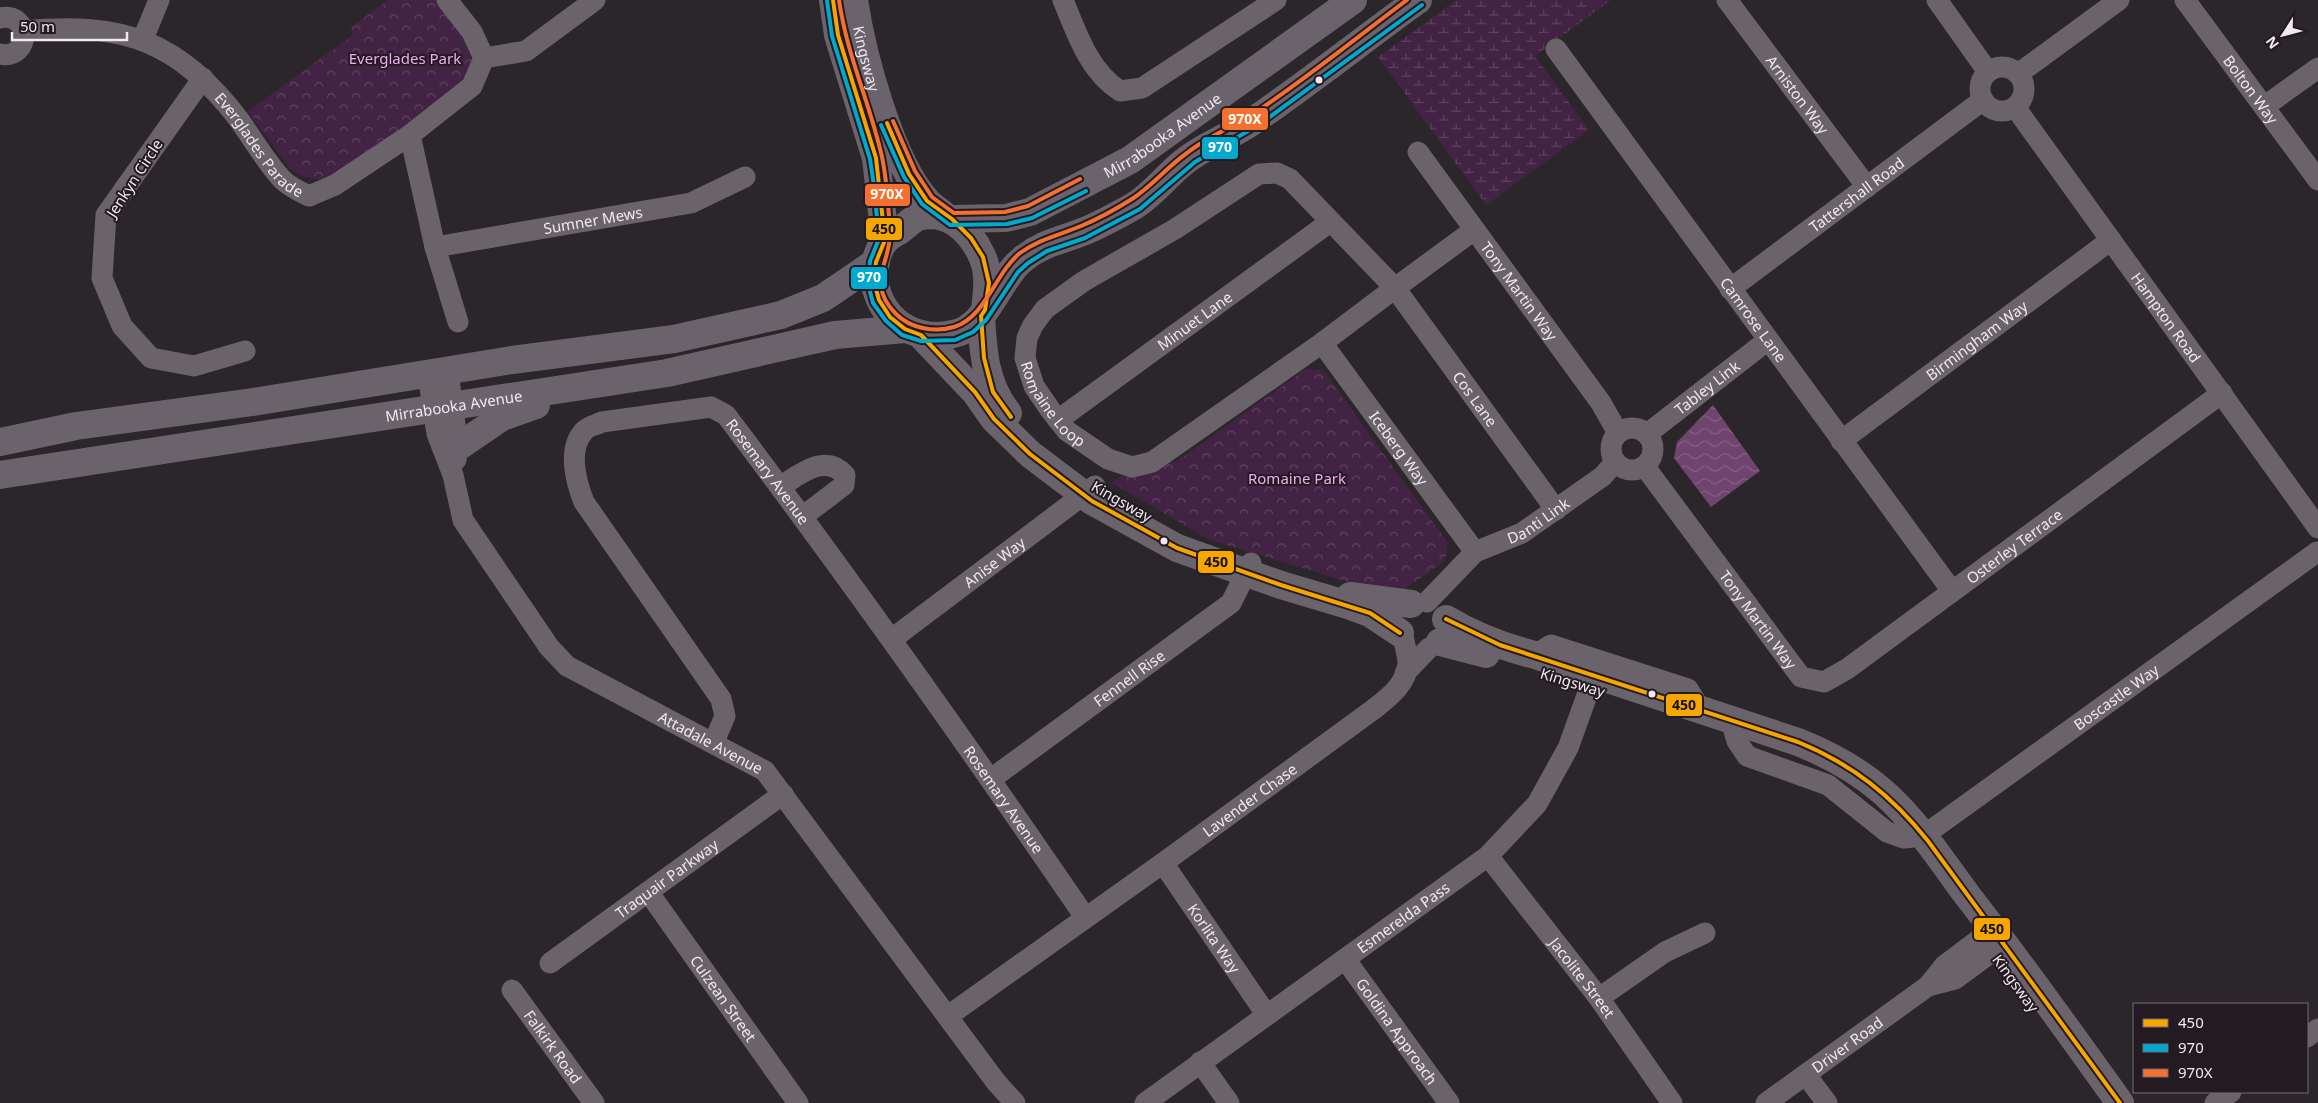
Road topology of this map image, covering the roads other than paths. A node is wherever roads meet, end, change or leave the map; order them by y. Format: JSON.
{"nodes":[{"id":1,"x":159,"y":0,"type":"edge"},
{"id":2,"x":447,"y":0,"type":"edge"},
{"id":3,"x":595,"y":0,"type":"edge"},
{"id":4,"x":833,"y":0,"type":"edge"},
{"id":5,"x":854,"y":0,"type":"edge"},
{"id":6,"x":1063,"y":0,"type":"edge"},
{"id":7,"x":1276,"y":0,"type":"edge"},
{"id":8,"x":1353,"y":0,"type":"edge"},
{"id":9,"x":1418,"y":0,"type":"edge"},
{"id":10,"x":1727,"y":0,"type":"edge"},
{"id":11,"x":1937,"y":0,"type":"edge"},
{"id":12,"x":2119,"y":0,"type":"edge"},
{"id":13,"x":2185,"y":0,"type":"edge"},
{"id":14,"x":0,"y":18,"type":"edge"},
{"id":15,"x":24,"y":31,"type":"junction"},
{"id":16,"x":143,"y":40,"type":"junction"},
{"id":17,"x":1556,"y":49,"type":"dead end"},
{"id":18,"x":0,"y":54,"type":"edge"},
{"id":19,"x":484,"y":58,"type":"junction"},
{"id":20,"x":2318,"y":68,"type":"edge"},
{"id":21,"x":1988,"y":72,"type":"junction"},
{"id":22,"x":2018,"y":74,"type":"junction"},
{"id":23,"x":203,"y":78,"type":"junction"},
{"id":24,"x":1983,"y":100,"type":"junction"},
{"id":25,"x":2265,"y":106,"type":"junction"},
{"id":26,"x":2014,"y":108,"type":"junction"},
{"id":27,"x":410,"y":136,"type":"junction"},
{"id":28,"x":1418,"y":152,"type":"dead end"},
{"id":29,"x":745,"y":177,"type":"dead end"},
{"id":30,"x":2318,"y":180,"type":"edge"},
{"id":31,"x":1867,"y":187,"type":"junction"},
{"id":32,"x":949,"y":217,"type":"junction"},
{"id":33,"x":1330,"y":222,"type":"junction"},
{"id":34,"x":1474,"y":230,"type":"junction"},
{"id":35,"x":2111,"y":240,"type":"junction"},
{"id":36,"x":435,"y":247,"type":"junction"},
{"id":37,"x":880,"y":251,"type":"junction"},
{"id":38,"x":1395,"y":288,"type":"junction"},
{"id":39,"x":1730,"y":289,"type":"junction"},
{"id":40,"x":983,"y":313,"type":"junction"},
{"id":41,"x":458,"y":322,"type":"dead end"},
{"id":42,"x":913,"y":332,"type":"junction"},
{"id":43,"x":1768,"y":340,"type":"junction"},
{"id":44,"x":1322,"y":343,"type":"junction"},
{"id":45,"x":245,"y":351,"type":"dead end"},
{"id":46,"x":438,"y":373,"type":"junction"},
{"id":47,"x":601,"y":383,"type":"junction"},
{"id":48,"x":2222,"y":393,"type":"junction"},
{"id":49,"x":442,"y":407,"type":"junction"},
{"id":50,"x":1058,"y":420,"type":"junction"},
{"id":51,"x":1618,"y":433,"type":"junction"},
{"id":52,"x":1647,"y":434,"type":"junction"},
{"id":53,"x":1841,"y":441,"type":"junction"},
{"id":54,"x":0,"y":442,"type":"edge"},
{"id":55,"x":458,"y":447,"type":"junction"},
{"id":56,"x":1615,"y":462,"type":"junction"},
{"id":57,"x":1645,"y":467,"type":"junction"},
{"id":58,"x":0,"y":475,"type":"edge"},
{"id":59,"x":453,"y":475,"type":"junction"},
{"id":60,"x":780,"y":488,"type":"junction"},
{"id":61,"x":1089,"y":490,"type":"junction"},
{"id":62,"x":1556,"y":510,"type":"junction"},
{"id":63,"x":802,"y":517,"type":"junction"},
{"id":64,"x":2318,"y":529,"type":"edge"},
{"id":65,"x":1475,"y":552,"type":"junction"},
{"id":66,"x":2318,"y":552,"type":"edge"},
{"id":67,"x":1249,"y":568,"type":"junction"},
{"id":68,"x":1952,"y":591,"type":"junction"},
{"id":69,"x":1432,"y":621,"type":"junction"},
{"id":70,"x":1402,"y":636,"type":"junction"},
{"id":71,"x":892,"y":639,"type":"junction"},
{"id":72,"x":1535,"y":655,"type":"junction"},
{"id":73,"x":1405,"y":673,"type":"junction"},
{"id":74,"x":1801,"y":677,"type":"joint"},
{"id":75,"x":1592,"y":681,"type":"junction"},
{"id":76,"x":1702,"y":712,"type":"junction"},
{"id":77,"x":714,"y":742,"type":"junction"},
{"id":78,"x":991,"y":779,"type":"junction"},
{"id":79,"x":783,"y":794,"type":"junction"},
{"id":80,"x":1918,"y":836,"type":"junction"},
{"id":81,"x":1488,"y":856,"type":"junction"},
{"id":82,"x":1163,"y":863,"type":"junction"},
{"id":83,"x":649,"y":893,"type":"junction"},
{"id":84,"x":1085,"y":917,"type":"junction"},
{"id":85,"x":1705,"y":933,"type":"dead end"},
{"id":86,"x":1993,"y":940,"type":"junction"},
{"id":87,"x":1345,"y":959,"type":"junction"},
{"id":88,"x":550,"y":963,"type":"dead end"},
{"id":89,"x":512,"y":990,"type":"dead end"},
{"id":90,"x":1599,"y":998,"type":"junction"},
{"id":91,"x":1266,"y":1014,"type":"junction"},
{"id":92,"x":948,"y":1016,"type":"junction"},
{"id":93,"x":1200,"y":1062,"type":"junction"},
{"id":94,"x":1806,"y":1075,"type":"junction"},
{"id":95,"x":996,"y":1082,"type":"junction"},
{"id":96,"x":2230,"y":1093,"type":"edge"},
{"id":97,"x":594,"y":1103,"type":"edge"},
{"id":98,"x":798,"y":1103,"type":"edge"},
{"id":99,"x":1008,"y":1103,"type":"edge"},
{"id":100,"x":1014,"y":1103,"type":"edge"},
{"id":101,"x":1146,"y":1103,"type":"edge"},
{"id":102,"x":1229,"y":1103,"type":"edge"},
{"id":103,"x":1449,"y":1103,"type":"edge"},
{"id":104,"x":1672,"y":1103,"type":"edge"},
{"id":105,"x":1766,"y":1103,"type":"edge"},
{"id":106,"x":1827,"y":1103,"type":"edge"},
{"id":107,"x":2103,"y":1103,"type":"edge"},
{"id":108,"x":2120,"y":1103,"type":"edge"},
{"id":109,"x":2215,"y":1103,"type":"edge"}],
"edges":[{"from":1,"to":16,"type":"street"},
{"from":2,"to":19,"type":"street"},
{"from":3,"to":19,"type":"street"},
{"from":4,"to":37,"type":"main road","name":"Kingsway"},
{"from":5,"to":32,"type":"main road","name":"Kingsway"},
{"from":6,"to":7,"type":"street"},
{"from":8,"to":32,"type":"main road","name":"Mirrabooka Avenue"},
{"from":9,"to":40,"type":"main road"},
{"from":10,"to":31,"type":"street","name":"Arniston Way"},
{"from":11,"to":21,"type":"street"},
{"from":12,"to":22,"type":"street"},
{"from":13,"to":25,"type":"street","name":"Bolton Way"},
{"from":14,"to":15,"type":"street"},
{"from":15,"to":16,"type":"street","name":"Everglades Parade"},
{"from":15,"to":18,"type":"street"},
{"from":16,"to":23,"type":"street","name":"Everglades Parade"},
{"from":17,"to":39,"type":"street","name":"Camrose Lane"},
{"from":19,"to":27,"type":"street","name":"Everglades Parade"},
{"from":20,"to":25,"type":"street"},
{"from":21,"to":22,"type":"street"},
{"from":21,"to":24,"type":"street"},
{"from":22,"to":26,"type":"street"},
{"from":23,"to":27,"type":"street","name":"Everglades Parade"},
{"from":23,"to":45,"type":"street","name":"Jenkyn Circle"},
{"from":24,"to":26,"type":"street"},
{"from":24,"to":31,"type":"street","name":"Tattershall Road"},
{"from":25,"to":30,"type":"street","name":"Bolton Way"},
{"from":26,"to":35,"type":"street","name":"Hampton Road"},
{"from":27,"to":36,"type":"street"},
{"from":28,"to":34,"type":"street","name":"Tony Martin Way"},
{"from":29,"to":36,"type":"street","name":"Sumner Mews"},
{"from":31,"to":39,"type":"street","name":"Tattershall Road"},
{"from":32,"to":37,"type":"main road"},
{"from":32,"to":40,"type":"main road"},
{"from":33,"to":38,"type":"street","name":"Romaine Loop"},
{"from":33,"to":50,"type":"street","name":"Minuet Lane"},
{"from":33,"to":50,"type":"street","name":"Romaine Loop"},
{"from":34,"to":38,"type":"street","name":"Romaine Loop"},
{"from":34,"to":51,"type":"street","name":"Tony Martin Way"},
{"from":35,"to":48,"type":"street","name":"Hampton Road"},
{"from":35,"to":53,"type":"street","name":"Birmingham Way"},
{"from":36,"to":41,"type":"street"},
{"from":37,"to":42,"type":"main road"},
{"from":37,"to":46,"type":"main road"},
{"from":38,"to":44,"type":"street","name":"Romaine Loop"},
{"from":38,"to":62,"type":"street","name":"Cos Lane"},
{"from":39,"to":43,"type":"street","name":"Camrose Lane"},
{"from":40,"to":42,"type":"main road"},
{"from":40,"to":61,"type":"main road","name":"Kingsway"},
{"from":42,"to":47,"type":"main road","name":"Mirrabooka Avenue"},
{"from":42,"to":61,"type":"main road","name":"Kingsway"},
{"from":43,"to":52,"type":"street","name":"Tabley Link"},
{"from":43,"to":53,"type":"street","name":"Camrose Lane"},
{"from":44,"to":50,"type":"street","name":"Romaine Loop"},
{"from":44,"to":65,"type":"street","name":"Iceberg Way"},
{"from":46,"to":49,"type":"street","name":"Attadale Avenue"},
{"from":46,"to":54,"type":"main road"},
{"from":47,"to":49,"type":"main road","name":"Mirrabooka Avenue"},
{"from":47,"to":55,"type":"main road"},
{"from":48,"to":64,"type":"street","name":"Hampton Road"},
{"from":48,"to":68,"type":"street","name":"Osterley Terrace"},
{"from":49,"to":55,"type":"street","name":"Attadale Avenue"},
{"from":49,"to":58,"type":"main road","name":"Mirrabooka Avenue"},
{"from":49,"to":59,"type":"street","name":"Attadale Avenue"},
{"from":51,"to":52,"type":"street"},
{"from":51,"to":56,"type":"street"},
{"from":52,"to":57,"type":"street"},
{"from":53,"to":68,"type":"street","name":"Camrose Lane"},
{"from":55,"to":59,"type":"street","name":"Attadale Avenue"},
{"from":56,"to":57,"type":"street"},
{"from":56,"to":62,"type":"street","name":"Danti Link"},
{"from":57,"to":74,"type":"street","name":"Tony Martin Way"},
{"from":59,"to":77,"type":"street","name":"Attadale Avenue"},
{"from":60,"to":63,"type":"street","name":"Rosemary Avenue"},
{"from":60,"to":63,"type":"street"},
{"from":60,"to":77,"type":"street","name":"Rosemary Avenue"},
{"from":61,"to":67,"type":"main road","name":"Kingsway"},
{"from":61,"to":71,"type":"street","name":"Anise Way"},
{"from":62,"to":65,"type":"street","name":"Danti Link"},
{"from":63,"to":71,"type":"street","name":"Rosemary Avenue"},
{"from":64,"to":66,"type":"street"},
{"from":65,"to":69,"type":"street","name":"Danti Link"},
{"from":66,"to":80,"type":"street","name":"Boscastle Way"},
{"from":67,"to":69,"type":"main road","name":"Kingsway"},
{"from":67,"to":70,"type":"main road","name":"Kingsway"},
{"from":67,"to":78,"type":"street","name":"Fennell Rise"},
{"from":68,"to":74,"type":"street","name":"Osterley Terrace"},
{"from":69,"to":70,"type":"main road","name":"Kingsway"},
{"from":69,"to":70,"type":"main road"},
{"from":69,"to":72,"type":"main road","name":"Kingsway"},
{"from":69,"to":73,"type":"street","name":"Lavender Chase"},
{"from":69,"to":75,"type":"main road","name":"Kingsway"},
{"from":70,"to":73,"type":"street","name":"Lavender Chase"},
{"from":71,"to":78,"type":"street","name":"Rosemary Avenue"},
{"from":72,"to":75,"type":"main road","name":"Kingsway"},
{"from":72,"to":76,"type":"street","name":"Kingsway"},
{"from":73,"to":82,"type":"street","name":"Lavender Chase"},
{"from":75,"to":76,"type":"main road","name":"Kingsway"},
{"from":75,"to":80,"type":"main road","name":"Kingsway"},
{"from":75,"to":81,"type":"street","name":"Esmerelda Pass"},
{"from":76,"to":80,"type":"main road","name":"Kingsway"},
{"from":77,"to":79,"type":"street","name":"Attadale Avenue"},
{"from":78,"to":84,"type":"street","name":"Rosemary Avenue"},
{"from":79,"to":83,"type":"street","name":"Traquair Parkway"},
{"from":79,"to":92,"type":"street","name":"Attadale Avenue"},
{"from":80,"to":86,"type":"main road","name":"Kingsway"},
{"from":81,"to":87,"type":"street","name":"Esmerelda Pass"},
{"from":81,"to":90,"type":"street","name":"Jacolite Street"},
{"from":82,"to":84,"type":"street","name":"Lavender Chase"},
{"from":82,"to":91,"type":"street","name":"Korlita Way"},
{"from":83,"to":88,"type":"street","name":"Traquair Parkway"},
{"from":83,"to":98,"type":"street","name":"Culzean Street"},
{"from":84,"to":92,"type":"street","name":"Lavender Chase"},
{"from":85,"to":90,"type":"street"},
{"from":86,"to":94,"type":"street","name":"Driver Road"},
{"from":86,"to":107,"type":"main road","name":"Kingsway"},
{"from":86,"to":108,"type":"main road","name":"Kingsway"},
{"from":87,"to":91,"type":"street","name":"Esmerelda Pass"},
{"from":87,"to":103,"type":"street","name":"Goldina Approach"},
{"from":89,"to":97,"type":"street","name":"Falkirk Road"},
{"from":90,"to":104,"type":"street","name":"Jacolite Street"},
{"from":91,"to":93,"type":"street","name":"Esmerelda Pass"},
{"from":92,"to":95,"type":"street","name":"Attadale Avenue"},
{"from":93,"to":101,"type":"street","name":"Esmerelda Pass"},
{"from":93,"to":102,"type":"street"},
{"from":94,"to":105,"type":"street","name":"Driver Road"},
{"from":94,"to":106,"type":"street"},
{"from":95,"to":99,"type":"street","name":"Attadale Avenue"},
{"from":95,"to":100,"type":"street","name":"Attadale Avenue"},
{"from":96,"to":109,"type":"street"}]}
